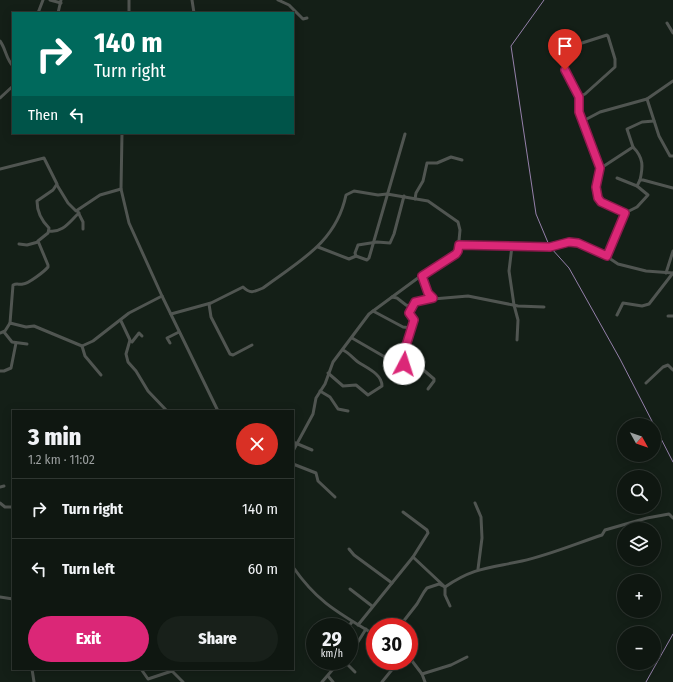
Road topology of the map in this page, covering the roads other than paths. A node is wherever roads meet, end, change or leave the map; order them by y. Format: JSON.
{"nodes":[{"id":1,"x":43,"y":0,"type":"edge"},
{"id":2,"x":50,"y":0,"type":"edge"},
{"id":3,"x":129,"y":0,"type":"edge"},
{"id":4,"x":192,"y":0,"type":"edge"},
{"id":5,"x":278,"y":0,"type":"edge"},
{"id":6,"x":61,"y":1,"type":"edge"},
{"id":7,"x":38,"y":12,"type":"edge"},
{"id":8,"x":58,"y":12,"type":"edge"},
{"id":9,"x":129,"y":12,"type":"edge"},
{"id":10,"x":194,"y":12,"type":"edge"},
{"id":11,"x":308,"y":18,"type":"dead end"},
{"id":12,"x":667,"y":23,"type":"dead end"},
{"id":13,"x":673,"y":33,"type":"edge"},
{"id":14,"x":552,"y":39,"type":"dead end"},
{"id":15,"x":0,"y":41,"type":"edge"},
{"id":16,"x":554,"y":49,"type":"junction"},
{"id":17,"x":12,"y":65,"type":"edge"},
{"id":18,"x":673,"y":81,"type":"edge"},
{"id":19,"x":12,"y":87,"type":"edge"},
{"id":20,"x":579,"y":97,"type":"junction"},
{"id":21,"x":0,"y":98,"type":"edge"},
{"id":22,"x":647,"y":99,"type":"junction"},
{"id":23,"x":583,"y":120,"type":"junction"},
{"id":24,"x":654,"y":121,"type":"junction"},
{"id":25,"x":122,"y":134,"type":"edge"},
{"id":26,"x":405,"y":134,"type":"dead end"},
{"id":27,"x":633,"y":147,"type":"junction"},
{"id":28,"x":673,"y":156,"type":"edge"},
{"id":29,"x":462,"y":160,"type":"dead end"},
{"id":30,"x":600,"y":168,"type":"junction"},
{"id":31,"x":0,"y":169,"type":"edge"},
{"id":32,"x":617,"y":178,"type":"dead end"},
{"id":33,"x":640,"y":180,"type":"junction"},
{"id":34,"x":57,"y":185,"type":"junction"},
{"id":35,"x":637,"y":186,"type":"junction"},
{"id":36,"x":673,"y":188,"type":"edge"},
{"id":37,"x":121,"y":189,"type":"junction"},
{"id":38,"x":387,"y":194,"type":"junction"},
{"id":39,"x":404,"y":196,"type":"junction"},
{"id":40,"x":415,"y":199,"type":"junction"},
{"id":41,"x":78,"y":212,"type":"junction"},
{"id":42,"x":625,"y":213,"type":"junction"},
{"id":43,"x":83,"y":229,"type":"dead end"},
{"id":44,"x":49,"y":231,"type":"junction"},
{"id":45,"x":38,"y":242,"type":"junction"},
{"id":46,"x":373,"y":243,"type":"junction"},
{"id":47,"x":19,"y":244,"type":"dead end"},
{"id":48,"x":459,"y":245,"type":"junction"},
{"id":49,"x":512,"y":246,"type":"junction"},
{"id":50,"x":318,"y":247,"type":"junction"},
{"id":51,"x":673,"y":251,"type":"edge"},
{"id":52,"x":356,"y":256,"type":"junction"},
{"id":53,"x":607,"y":256,"type":"junction"},
{"id":54,"x":666,"y":273,"type":"junction"},
{"id":55,"x":422,"y":276,"type":"junction"},
{"id":56,"x":162,"y":296,"type":"junction"},
{"id":57,"x":392,"y":297,"type":"junction"},
{"id":58,"x":433,"y":298,"type":"junction"},
{"id":59,"x":209,"y":304,"type":"junction"},
{"id":60,"x":413,"y":304,"type":"junction"},
{"id":61,"x":514,"y":305,"type":"junction"},
{"id":62,"x":544,"y":307,"type":"dead end"},
{"id":63,"x":373,"y":311,"type":"junction"},
{"id":64,"x":171,"y":314,"type":"junction"},
{"id":65,"x":617,"y":315,"type":"dead end"},
{"id":66,"x":668,"y":316,"type":"dead end"},
{"id":67,"x":673,"y":316,"type":"edge"},
{"id":68,"x":121,"y":320,"type":"junction"},
{"id":69,"x":10,"y":323,"type":"junction"},
{"id":70,"x":412,"y":328,"type":"junction"},
{"id":71,"x":2,"y":332,"type":"edge"},
{"id":72,"x":180,"y":332,"type":"junction"},
{"id":73,"x":142,"y":336,"type":"dead end"},
{"id":74,"x":352,"y":338,"type":"junction"},
{"id":75,"x":517,"y":340,"type":"dead end"},
{"id":76,"x":130,"y":342,"type":"junction"},
{"id":77,"x":16,"y":343,"type":"junction"},
{"id":78,"x":170,"y":343,"type":"dead end"},
{"id":79,"x":27,"y":344,"type":"dead end"},
{"id":80,"x":82,"y":346,"type":"junction"},
{"id":81,"x":252,"y":346,"type":"dead end"},
{"id":82,"x":343,"y":350,"type":"junction"},
{"id":83,"x":404,"y":364,"type":"junction"},
{"id":84,"x":0,"y":370,"type":"edge"},
{"id":85,"x":673,"y":370,"type":"edge"},
{"id":86,"x":328,"y":373,"type":"junction"},
{"id":87,"x":101,"y":376,"type":"dead end"},
{"id":88,"x":646,"y":382,"type":"dead end"},
{"id":89,"x":428,"y":389,"type":"dead end"},
{"id":90,"x":320,"y":391,"type":"junction"},
{"id":91,"x":166,"y":410,"type":"edge"},
{"id":92,"x":218,"y":410,"type":"edge"},
{"id":93,"x":348,"y":411,"type":"dead end"},
{"id":94,"x":295,"y":443,"type":"edge"},
{"id":95,"x":312,"y":450,"type":"dead end"},
{"id":96,"x":294,"y":464,"type":"edge"},
{"id":97,"x":4,"y":486,"type":"dead end"},
{"id":98,"x":0,"y":487,"type":"edge"},
{"id":99,"x":335,"y":497,"type":"dead end"},
{"id":100,"x":475,"y":503,"type":"dead end"},
{"id":101,"x":0,"y":504,"type":"edge"},
{"id":102,"x":12,"y":507,"type":"edge"},
{"id":103,"x":403,"y":512,"type":"dead end"},
{"id":104,"x":673,"y":518,"type":"edge"},
{"id":105,"x":349,"y":549,"type":"dead end"},
{"id":106,"x":413,"y":557,"type":"junction"},
{"id":107,"x":417,"y":562,"type":"junction"},
{"id":108,"x":408,"y":563,"type":"junction"},
{"id":109,"x":294,"y":568,"type":"edge"},
{"id":110,"x":478,"y":569,"type":"junction"},
{"id":111,"x":392,"y":583,"type":"junction"},
{"id":112,"x":445,"y":587,"type":"junction"},
{"id":113,"x":350,"y":590,"type":"dead end"},
{"id":114,"x":0,"y":597,"type":"edge"},
{"id":115,"x":12,"y":599,"type":"edge"},
{"id":116,"x":372,"y":606,"type":"junction"},
{"id":117,"x":450,"y":606,"type":"dead end"},
{"id":118,"x":346,"y":618,"type":"edge"},
{"id":119,"x":406,"y":618,"type":"edge"},
{"id":120,"x":358,"y":625,"type":"joint"},
{"id":121,"x":366,"y":629,"type":"joint"},
{"id":122,"x":358,"y":642,"type":"edge"},
{"id":123,"x":467,"y":657,"type":"dead end"},
{"id":124,"x":418,"y":668,"type":"edge"},
{"id":125,"x":32,"y":670,"type":"edge"},
{"id":126,"x":142,"y":670,"type":"edge"},
{"id":127,"x":171,"y":670,"type":"edge"},
{"id":128,"x":333,"y":670,"type":"edge"},
{"id":129,"x":392,"y":670,"type":"edge"},
{"id":130,"x":422,"y":674,"type":"junction"},
{"id":131,"x":328,"y":676,"type":"junction"},
{"id":132,"x":34,"y":682,"type":"edge"},
{"id":133,"x":183,"y":682,"type":"edge"},
{"id":134,"x":322,"y":682,"type":"edge"},
{"id":135,"x":333,"y":682,"type":"edge"},
{"id":136,"x":382,"y":682,"type":"edge"},
{"id":137,"x":425,"y":682,"type":"edge"}],
"edges":[{"from":1,"to":7,"type":"street"},
{"from":2,"to":6,"type":"street"},
{"from":3,"to":9,"type":"street"},
{"from":4,"to":10,"type":"street"},
{"from":5,"to":11,"type":"street"},
{"from":6,"to":8,"type":"street"},
{"from":12,"to":13,"type":"street"},
{"from":14,"to":16,"type":"street"},
{"from":15,"to":17,"type":"street"},
{"from":16,"to":20,"type":"street"},
{"from":16,"to":20,"type":"street"},
{"from":18,"to":22,"type":"street"},
{"from":19,"to":21,"type":"street"},
{"from":20,"to":23,"type":"street"},
{"from":22,"to":23,"type":"street"},
{"from":22,"to":24,"type":"street"},
{"from":23,"to":30,"type":"street"},
{"from":24,"to":27,"type":"street"},
{"from":24,"to":28,"type":"street"},
{"from":25,"to":37,"type":"street"},
{"from":26,"to":38,"type":"street"},
{"from":27,"to":30,"type":"street"},
{"from":27,"to":33,"type":"street"},
{"from":29,"to":40,"type":"street"},
{"from":30,"to":42,"type":"street"},
{"from":31,"to":34,"type":"street"},
{"from":32,"to":35,"type":"street"},
{"from":33,"to":35,"type":"street"},
{"from":33,"to":36,"type":"street"},
{"from":34,"to":41,"type":"street"},
{"from":34,"to":44,"type":"street"},
{"from":35,"to":42,"type":"street"},
{"from":37,"to":41,"type":"street"},
{"from":37,"to":56,"type":"street"},
{"from":38,"to":39,"type":"street"},
{"from":38,"to":46,"type":"street"},
{"from":38,"to":50,"type":"street"},
{"from":39,"to":40,"type":"street"},
{"from":39,"to":46,"type":"street"},
{"from":40,"to":48,"type":"street"},
{"from":41,"to":43,"type":"street"},
{"from":41,"to":44,"type":"street"},
{"from":42,"to":53,"type":"street"},
{"from":44,"to":45,"type":"street"},
{"from":45,"to":47,"type":"street"},
{"from":45,"to":69,"type":"street"},
{"from":46,"to":52,"type":"street"},
{"from":46,"to":52,"type":"street"},
{"from":48,"to":49,"type":"street"},
{"from":48,"to":55,"type":"street"},
{"from":49,"to":53,"type":"street"},
{"from":49,"to":61,"type":"street"},
{"from":50,"to":52,"type":"street"},
{"from":50,"to":59,"type":"street"},
{"from":51,"to":54,"type":"street"},
{"from":53,"to":54,"type":"street"},
{"from":54,"to":65,"type":"street"},
{"from":55,"to":57,"type":"street"},
{"from":55,"to":58,"type":"street"},
{"from":56,"to":64,"type":"street"},
{"from":56,"to":68,"type":"street"},
{"from":57,"to":60,"type":"street"},
{"from":57,"to":63,"type":"street"},
{"from":58,"to":60,"type":"street"},
{"from":58,"to":61,"type":"street"},
{"from":59,"to":64,"type":"street"},
{"from":59,"to":81,"type":"street"},
{"from":60,"to":70,"type":"street"},
{"from":61,"to":62,"type":"street"},
{"from":61,"to":75,"type":"street"},
{"from":63,"to":70,"type":"street"},
{"from":63,"to":74,"type":"street"},
{"from":64,"to":72,"type":"street"},
{"from":66,"to":67,"type":"street"},
{"from":68,"to":76,"type":"street"},
{"from":68,"to":80,"type":"street"},
{"from":69,"to":71,"type":"street"},
{"from":69,"to":80,"type":"street"},
{"from":70,"to":83,"type":"street"},
{"from":71,"to":77,"type":"street"},
{"from":72,"to":78,"type":"street"},
{"from":72,"to":92,"type":"street"},
{"from":73,"to":76,"type":"street"},
{"from":74,"to":82,"type":"street"},
{"from":74,"to":83,"type":"street"},
{"from":76,"to":91,"type":"street"},
{"from":77,"to":79,"type":"street"},
{"from":77,"to":84,"type":"street"},
{"from":80,"to":87,"type":"street"},
{"from":82,"to":86,"type":"street"},
{"from":82,"to":86,"type":"street"},
{"from":83,"to":89,"type":"street"},
{"from":85,"to":88,"type":"street"},
{"from":86,"to":90,"type":"street"},
{"from":90,"to":93,"type":"street"},
{"from":90,"to":94,"type":"street"},
{"from":94,"to":95,"type":"street"},
{"from":96,"to":99,"type":"street"},
{"from":97,"to":98,"type":"street"},
{"from":100,"to":110,"type":"street"},
{"from":101,"to":102,"type":"street"},
{"from":103,"to":106,"type":"street"},
{"from":104,"to":110,"type":"street"},
{"from":105,"to":111,"type":"street"},
{"from":106,"to":107,"type":"street"},
{"from":106,"to":108,"type":"street"},
{"from":107,"to":108,"type":"street"},
{"from":107,"to":112,"type":"street"},
{"from":108,"to":111,"type":"street"},
{"from":109,"to":118,"type":"street"},
{"from":110,"to":112,"type":"street"},
{"from":111,"to":116,"type":"street"},
{"from":112,"to":117,"type":"street"},
{"from":112,"to":119,"type":"street"},
{"from":113,"to":116,"type":"street"},
{"from":114,"to":115,"type":"street"},
{"from":116,"to":120,"type":"street"},
{"from":120,"to":121,"type":"street"},
{"from":121,"to":122,"type":"street"},
{"from":123,"to":130,"type":"street"},
{"from":124,"to":130,"type":"street"},
{"from":125,"to":132,"type":"street"},
{"from":126,"to":127,"type":"street"},
{"from":127,"to":133,"type":"street"},
{"from":128,"to":131,"type":"street"},
{"from":129,"to":136,"type":"street"},
{"from":130,"to":137,"type":"street"},
{"from":131,"to":134,"type":"street"},
{"from":131,"to":135,"type":"street"}]}
